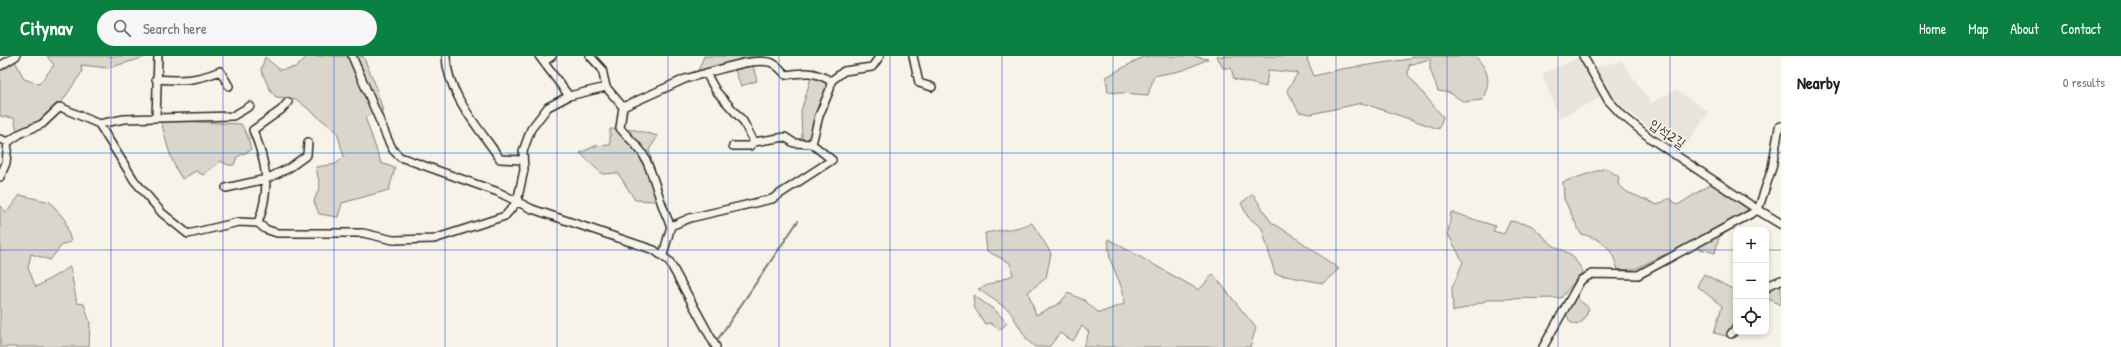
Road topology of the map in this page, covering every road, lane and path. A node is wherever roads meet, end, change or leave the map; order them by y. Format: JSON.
{"nodes":[{"id":1,"x":16,"y":56,"type":"edge"},
{"id":2,"x":158,"y":56,"type":"edge"},
{"id":3,"x":352,"y":56,"type":"edge"},
{"id":4,"x":446,"y":56,"type":"edge"},
{"id":5,"x":552,"y":56,"type":"edge"},
{"id":6,"x":590,"y":56,"type":"edge"},
{"id":7,"x":880,"y":56,"type":"edge"},
{"id":8,"x":913,"y":56,"type":"edge"},
{"id":9,"x":1583,"y":56,"type":"edge"},
{"id":10,"x":542,"y":59,"type":"edge"},
{"id":11,"x":0,"y":66,"type":"edge"},
{"id":12,"x":706,"y":73,"type":"junction"},
{"id":13,"x":156,"y":79,"type":"junction"},
{"id":14,"x":831,"y":81,"type":"junction"},
{"id":15,"x":230,"y":86,"type":"dead end"},
{"id":16,"x":606,"y":87,"type":"junction"},
{"id":17,"x":932,"y":87,"type":"dead end"},
{"id":18,"x":569,"y":96,"type":"junction"},
{"id":19,"x":288,"y":102,"type":"dead end"},
{"id":20,"x":250,"y":106,"type":"dead end"},
{"id":21,"x":623,"y":107,"type":"junction"},
{"id":22,"x":156,"y":118,"type":"junction"},
{"id":23,"x":99,"y":124,"type":"junction"},
{"id":24,"x":1781,"y":126,"type":"edge"},
{"id":25,"x":0,"y":139,"type":"edge"},
{"id":26,"x":8,"y":142,"type":"junction"},
{"id":27,"x":308,"y":142,"type":"dead end"},
{"id":28,"x":754,"y":142,"type":"junction"},
{"id":29,"x":812,"y":144,"type":"junction"},
{"id":30,"x":733,"y":146,"type":"dead end"},
{"id":31,"x":523,"y":160,"type":"junction"},
{"id":32,"x":0,"y":177,"type":"edge"},
{"id":33,"x":266,"y":179,"type":"junction"},
{"id":34,"x":226,"y":188,"type":"dead end"},
{"id":35,"x":517,"y":202,"type":"junction"},
{"id":36,"x":1758,"y":210,"type":"junction"},
{"id":37,"x":258,"y":224,"type":"junction"},
{"id":38,"x":1781,"y":224,"type":"edge"},
{"id":39,"x":670,"y":226,"type":"junction"},
{"id":40,"x":663,"y":256,"type":"junction"},
{"id":41,"x":1781,"y":280,"type":"edge"},
{"id":42,"x":1769,"y":285,"type":"edge"},
{"id":43,"x":716,"y":347,"type":"edge"},
{"id":44,"x":1543,"y":347,"type":"edge"}],
"edges":[{"from":1,"to":11,"type":"street"},
{"from":2,"to":13,"type":"street"},
{"from":3,"to":35,"type":"street"},
{"from":4,"to":31,"type":"street"},
{"from":5,"to":10,"type":"street"},
{"from":6,"to":16,"type":"street"},
{"from":7,"to":14,"type":"street"},
{"from":8,"to":17,"type":"street"},
{"from":9,"to":36,"type":"street","name":"입석2길"},
{"from":10,"to":18,"type":"street"},
{"from":12,"to":14,"type":"street"},
{"from":12,"to":21,"type":"street"},
{"from":12,"to":28,"type":"street"},
{"from":13,"to":15,"type":"street"},
{"from":13,"to":22,"type":"street"},
{"from":14,"to":29,"type":"street"},
{"from":16,"to":18,"type":"street"},
{"from":16,"to":21,"type":"street"},
{"from":18,"to":31,"type":"street"},
{"from":19,"to":33,"type":"street"},
{"from":20,"to":22,"type":"street"},
{"from":21,"to":39,"type":"street"},
{"from":22,"to":23,"type":"street"},
{"from":23,"to":26,"type":"street"},
{"from":23,"to":37,"type":"street"},
{"from":24,"to":36,"type":"street"},
{"from":25,"to":26,"type":"street"},
{"from":26,"to":32,"type":"street"},
{"from":27,"to":33,"type":"street"},
{"from":28,"to":29,"type":"street"},
{"from":28,"to":30,"type":"street"},
{"from":29,"to":39,"type":"street"},
{"from":31,"to":35,"type":"street"},
{"from":33,"to":34,"type":"street"},
{"from":33,"to":37,"type":"street"},
{"from":35,"to":37,"type":"street"},
{"from":35,"to":40,"type":"street"},
{"from":36,"to":38,"type":"street"},
{"from":36,"to":44,"type":"street"},
{"from":39,"to":40,"type":"street"},
{"from":40,"to":43,"type":"street"},
{"from":41,"to":42,"type":"street"}]}
